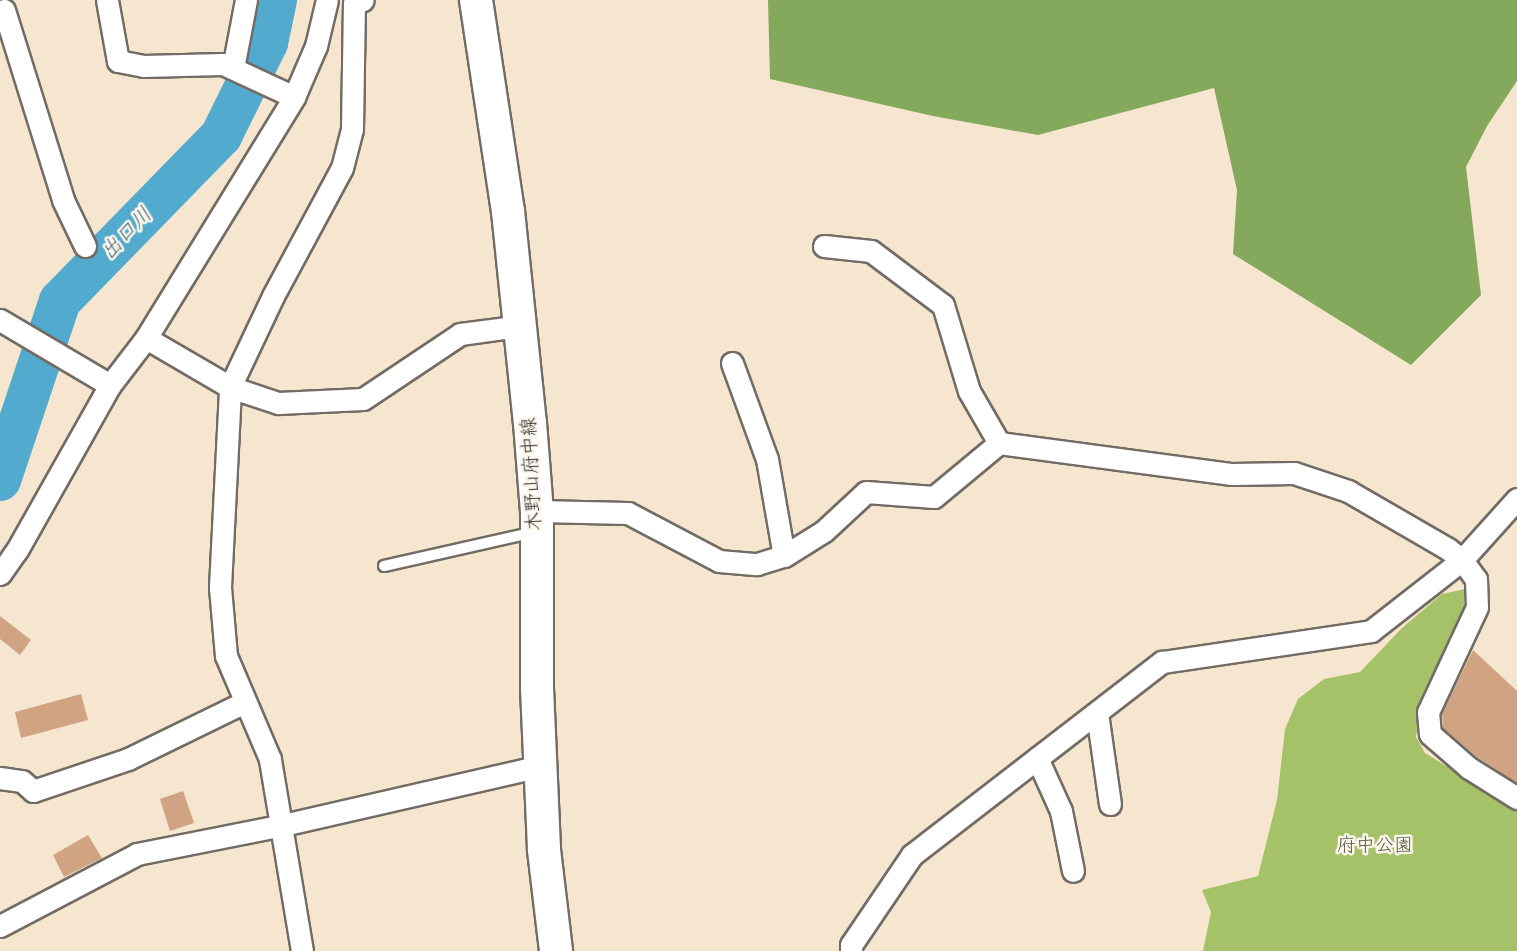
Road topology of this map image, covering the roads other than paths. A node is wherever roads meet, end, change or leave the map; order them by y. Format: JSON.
{"nodes":[{"id":1,"x":107,"y":0,"type":"edge"},
{"id":2,"x":246,"y":0,"type":"edge"},
{"id":3,"x":327,"y":0,"type":"edge"},
{"id":4,"x":363,"y":0,"type":"edge"},
{"id":5,"x":476,"y":0,"type":"edge"},
{"id":6,"x":8,"y":8,"type":"edge"},
{"id":7,"x":233,"y":68,"type":"junction"},
{"id":8,"x":294,"y":97,"type":"junction"},
{"id":9,"x":85,"y":246,"type":"dead end"},
{"id":10,"x":824,"y":246,"type":"dead end"},
{"id":11,"x":0,"y":320,"type":"edge"},
{"id":12,"x":520,"y":326,"type":"junction"},
{"id":13,"x":146,"y":338,"type":"junction"},
{"id":14,"x":732,"y":363,"type":"dead end"},
{"id":15,"x":110,"y":385,"type":"junction"},
{"id":16,"x":230,"y":387,"type":"junction"},
{"id":17,"x":999,"y":443,"type":"junction"},
{"id":18,"x":1517,"y":499,"type":"edge"},
{"id":19,"x":537,"y":521,"type":"junction"},
{"id":20,"x":784,"y":556,"type":"junction"},
{"id":21,"x":1462,"y":560,"type":"junction"},
{"id":22,"x":384,"y":566,"type":"dead end"},
{"id":23,"x":0,"y":574,"type":"edge"},
{"id":24,"x":245,"y":702,"type":"junction"},
{"id":25,"x":1097,"y":713,"type":"junction"},
{"id":26,"x":1037,"y":758,"type":"junction"},
{"id":27,"x":540,"y":766,"type":"junction"},
{"id":28,"x":0,"y":778,"type":"edge"},
{"id":29,"x":1517,"y":798,"type":"edge"},
{"id":30,"x":1110,"y":804,"type":"dead end"},
{"id":31,"x":279,"y":826,"type":"junction"},
{"id":32,"x":1073,"y":871,"type":"dead end"},
{"id":33,"x":0,"y":926,"type":"edge"},
{"id":34,"x":302,"y":951,"type":"edge"},
{"id":35,"x":556,"y":951,"type":"edge"},
{"id":36,"x":851,"y":951,"type":"edge"}],
"edges":[{"from":1,"to":7,"type":"street"},
{"from":2,"to":7,"type":"street"},
{"from":3,"to":8,"type":"street"},
{"from":4,"to":16,"type":"street"},
{"from":5,"to":12,"type":"main road","name":"木野山府中線"},
{"from":6,"to":9,"type":"street"},
{"from":7,"to":8,"type":"street"},
{"from":8,"to":13,"type":"street"},
{"from":10,"to":17,"type":"street"},
{"from":11,"to":15,"type":"street"},
{"from":12,"to":16,"type":"street"},
{"from":12,"to":19,"type":"main road","name":"木野山府中線"},
{"from":13,"to":15,"type":"street"},
{"from":13,"to":16,"type":"street"},
{"from":14,"to":20,"type":"street"},
{"from":15,"to":23,"type":"street"},
{"from":16,"to":24,"type":"street"},
{"from":17,"to":20,"type":"street"},
{"from":17,"to":21,"type":"street"},
{"from":18,"to":21,"type":"street"},
{"from":19,"to":20,"type":"street"},
{"from":19,"to":22,"type":"lane"},
{"from":19,"to":27,"type":"main road","name":"木野山府中線"},
{"from":21,"to":25,"type":"street"},
{"from":21,"to":29,"type":"street"},
{"from":24,"to":28,"type":"street"},
{"from":24,"to":31,"type":"street"},
{"from":25,"to":26,"type":"street"},
{"from":25,"to":30,"type":"street"},
{"from":26,"to":32,"type":"street"},
{"from":26,"to":36,"type":"street"},
{"from":27,"to":31,"type":"street"},
{"from":27,"to":35,"type":"main road","name":"木野山府中線"},
{"from":31,"to":33,"type":"street"},
{"from":31,"to":34,"type":"street"}]}
